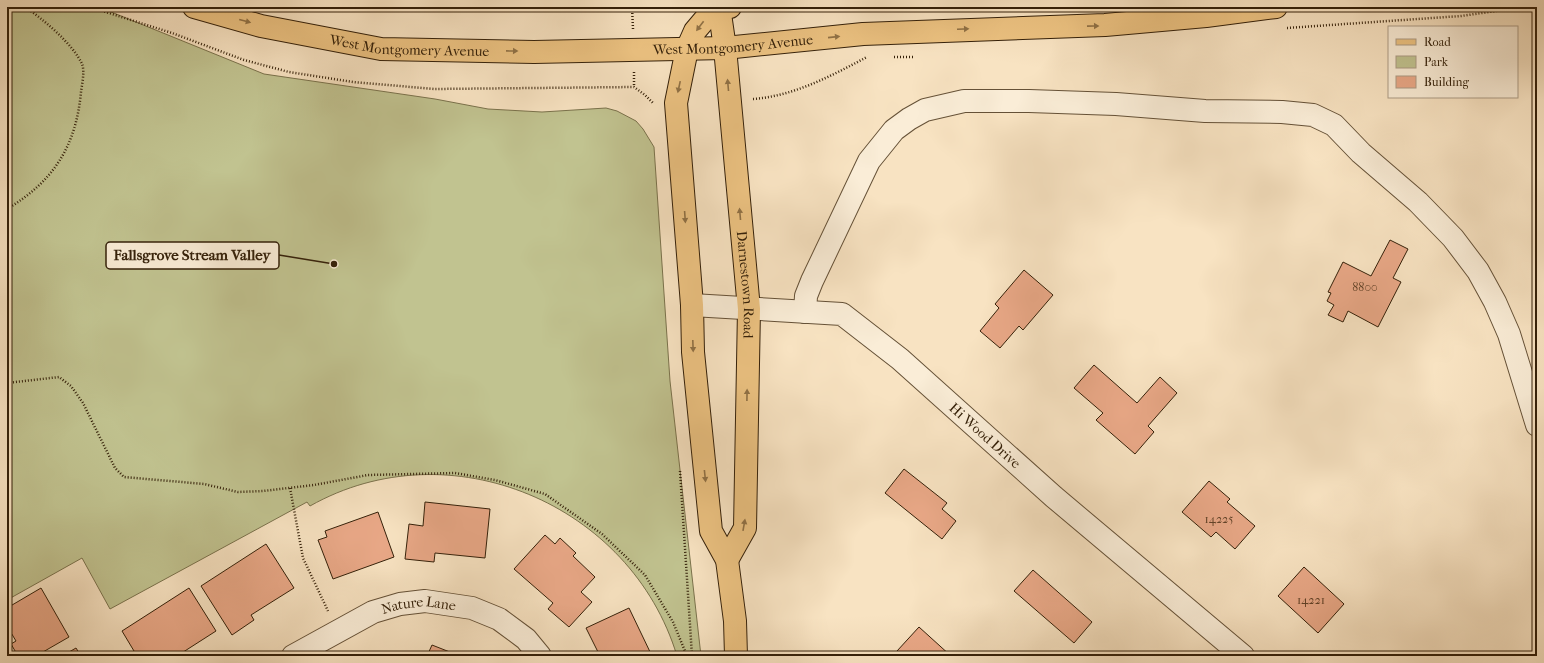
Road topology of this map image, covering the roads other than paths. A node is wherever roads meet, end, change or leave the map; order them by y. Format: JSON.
{"nodes":[{"id":1,"x":194,"y":7,"type":"edge"},
{"id":2,"x":1276,"y":7,"type":"edge"},
{"id":3,"x":723,"y":8,"type":"edge"},
{"id":4,"x":725,"y":48,"type":"junction"},
{"id":5,"x":687,"y":49,"type":"junction"},
{"id":6,"x":692,"y":306,"type":"junction"},
{"id":7,"x":749,"y":309,"type":"junction"},
{"id":8,"x":804,"y":312,"type":"junction"},
{"id":9,"x":1537,"y":425,"type":"edge"},
{"id":10,"x":727,"y":560,"type":"junction"},
{"id":11,"x":293,"y":656,"type":"edge"},
{"id":12,"x":540,"y":656,"type":"edge"},
{"id":13,"x":736,"y":656,"type":"edge"},
{"id":14,"x":1243,"y":656,"type":"edge"}],
"edges":[{"from":1,"to":5,"type":"main road","name":"West Montgomery Avenue","one_way":true},
{"from":4,"to":2,"type":"main road","name":"West Montgomery Avenue","one_way":true},
{"from":3,"to":4,"type":"main road","name":"Darnestown Road"},
{"from":3,"to":5,"type":"main road","one_way":true},
{"from":4,"to":5,"type":"main road","name":"West Montgomery Avenue"},
{"from":7,"to":4,"type":"main road","name":"Darnestown Road","one_way":true},
{"from":5,"to":6,"type":"main road","one_way":true},
{"from":6,"to":7,"type":"street","name":"Hi Wood Drive"},
{"from":6,"to":10,"type":"main road","one_way":true},
{"from":7,"to":8,"type":"street","name":"Hi Wood Drive"},
{"from":10,"to":7,"type":"main road","name":"Darnestown Road","one_way":true},
{"from":8,"to":9,"type":"street"},
{"from":8,"to":14,"type":"street","name":"Hi Wood Drive"},
{"from":10,"to":13,"type":"main road"},
{"from":11,"to":12,"type":"street","name":"Nature Lane"}]}
